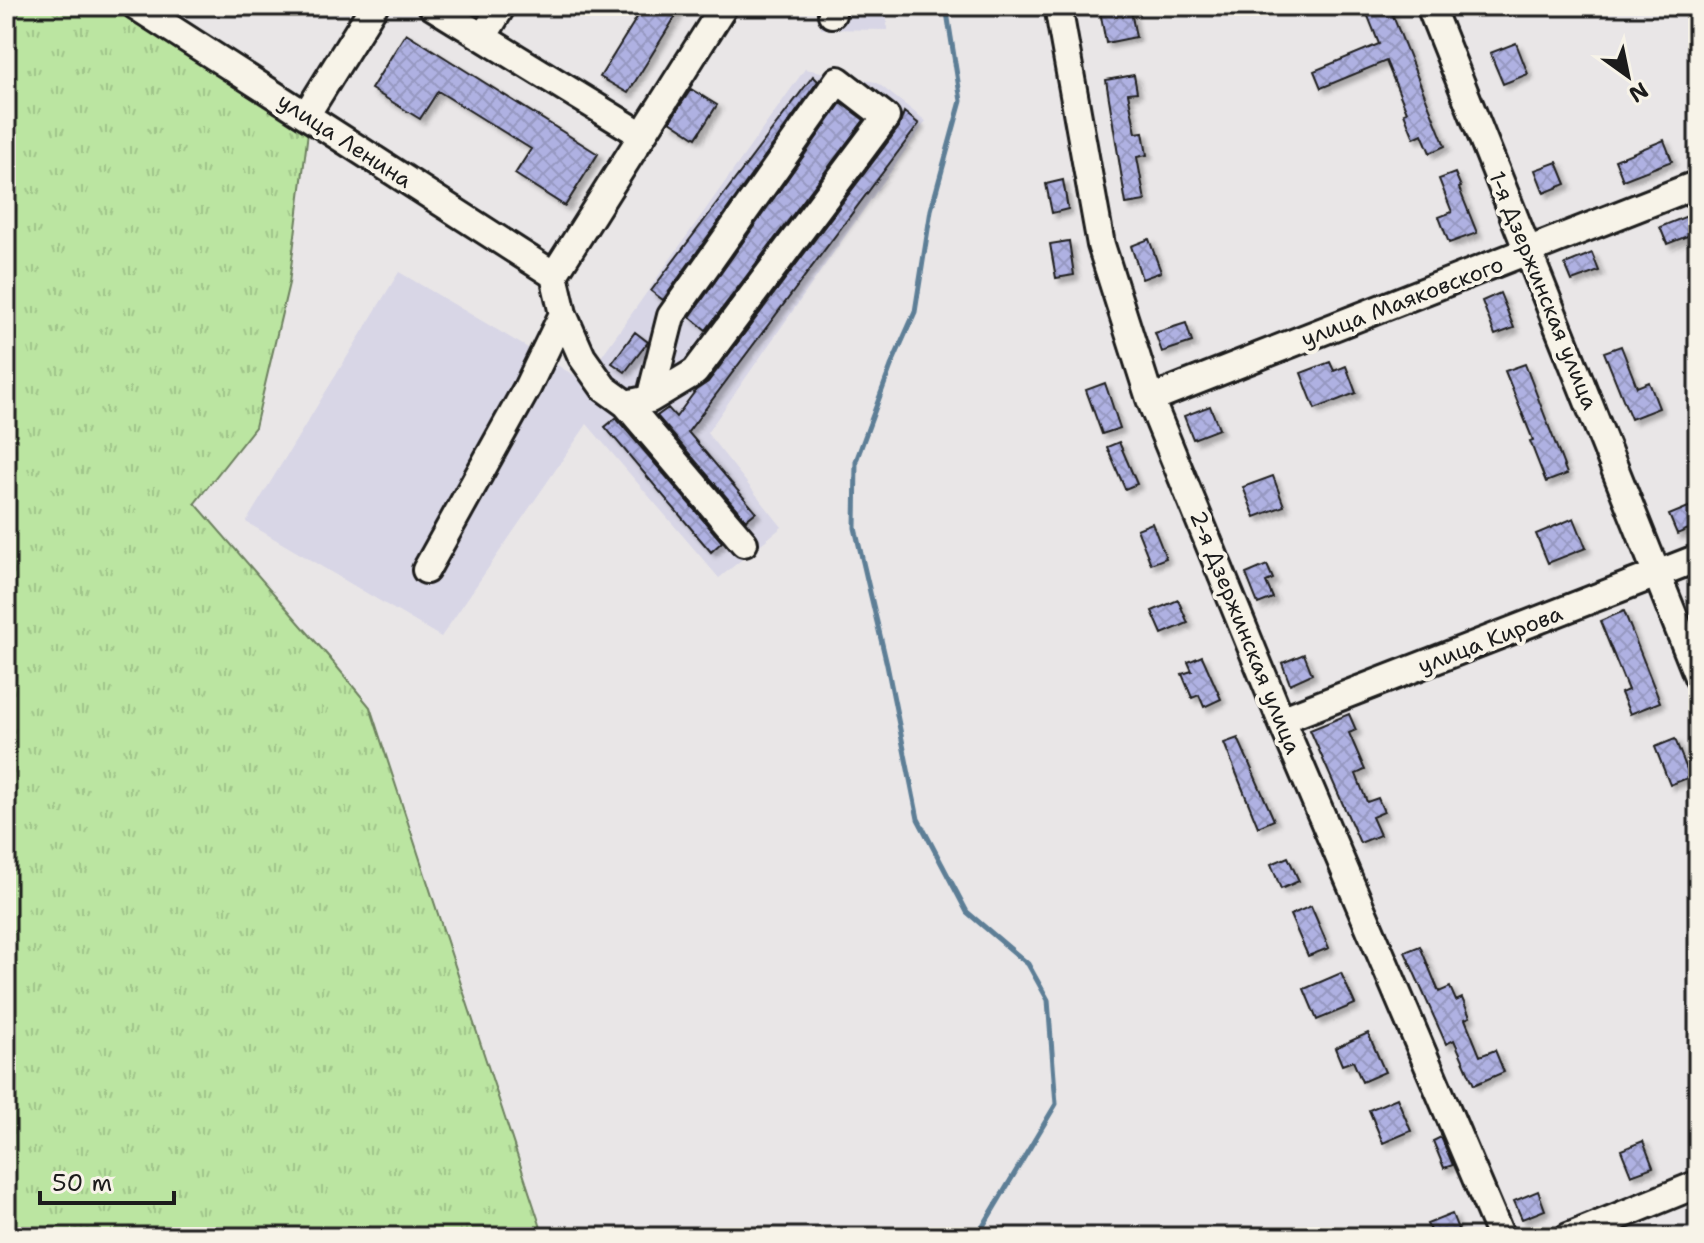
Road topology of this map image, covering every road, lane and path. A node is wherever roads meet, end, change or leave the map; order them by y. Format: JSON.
{"nodes":[{"id":1,"x":136,"y":6,"type":"edge"},
{"id":2,"x":374,"y":6,"type":"edge"},
{"id":3,"x":432,"y":6,"type":"edge"},
{"id":4,"x":502,"y":6,"type":"edge"},
{"id":5,"x":724,"y":6,"type":"edge"},
{"id":6,"x":1058,"y":6,"type":"edge"},
{"id":7,"x":1430,"y":6,"type":"edge"},
{"id":8,"x":483,"y":37,"type":"junction"},
{"id":9,"x":306,"y":115,"type":"junction"},
{"id":10,"x":642,"y":135,"type":"junction"},
{"id":11,"x":1698,"y":184,"type":"edge"},
{"id":12,"x":1528,"y":251,"type":"junction"},
{"id":13,"x":554,"y":275,"type":"junction"},
{"id":14,"x":563,"y":314,"type":"junction"},
{"id":15,"x":1150,"y":399,"type":"junction"},
{"id":16,"x":638,"y":402,"type":"junction"},
{"id":17,"x":744,"y":543,"type":"dead end"},
{"id":18,"x":1698,"y":558,"type":"edge"},
{"id":19,"x":426,"y":570,"type":"dead end"},
{"id":20,"x":1657,"y":574,"type":"junction"},
{"id":21,"x":1698,"y":677,"type":"edge"},
{"id":22,"x":1281,"y":720,"type":"junction"},
{"id":23,"x":1698,"y":1184,"type":"edge"},
{"id":24,"x":1501,"y":1237,"type":"edge"},
{"id":25,"x":1568,"y":1237,"type":"edge"}],
"edges":[{"from":1,"to":9,"type":"street","name":"улица Ленина"},
{"from":2,"to":9,"type":"street"},
{"from":3,"to":8,"type":"street"},
{"from":4,"to":8,"type":"street"},
{"from":5,"to":10,"type":"street"},
{"from":6,"to":15,"type":"street","name":"2-я Дзержинская улица"},
{"from":7,"to":12,"type":"street","name":"1-я Дзержинская улица"},
{"from":8,"to":10,"type":"street"},
{"from":9,"to":13,"type":"street","name":"улица Ленина"},
{"from":10,"to":13,"type":"street"},
{"from":11,"to":12,"type":"street","name":"улица Маяковского"},
{"from":12,"to":15,"type":"street","name":"улица Маяковского"},
{"from":12,"to":20,"type":"street","name":"1-я Дзержинская улица"},
{"from":13,"to":14,"type":"street"},
{"from":14,"to":16,"type":"street"},
{"from":14,"to":19,"type":"street"},
{"from":15,"to":22,"type":"street","name":"2-я Дзержинская улица"},
{"from":16,"to":16,"type":"street"},
{"from":16,"to":17,"type":"street"},
{"from":18,"to":20,"type":"street","name":"улица Кирова"},
{"from":20,"to":21,"type":"street","name":"1-я Дзержинская улица"},
{"from":20,"to":22,"type":"street","name":"улица Кирова"},
{"from":22,"to":24,"type":"street","name":"2-я Дзержинская улица"},
{"from":23,"to":25,"type":"street"}]}
